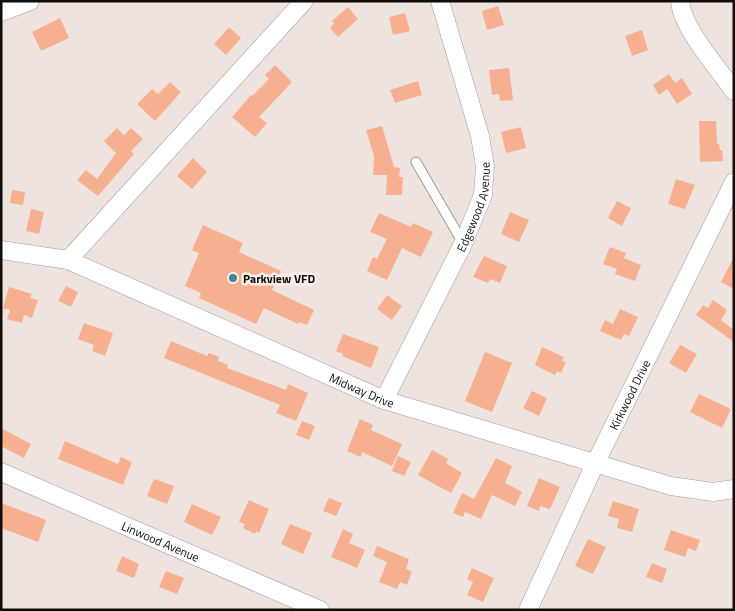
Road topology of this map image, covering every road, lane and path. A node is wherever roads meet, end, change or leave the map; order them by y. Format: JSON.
{"nodes":[{"id":1,"x":30,"y":1,"type":"edge"},
{"id":2,"x":304,"y":1,"type":"edge"},
{"id":3,"x":440,"y":1,"type":"edge"},
{"id":4,"x":680,"y":1,"type":"edge"},
{"id":5,"x":1,"y":12,"type":"edge"},
{"id":6,"x":734,"y":91,"type":"edge"},
{"id":7,"x":416,"y":162,"type":"dead end"},
{"id":8,"x":734,"y":182,"type":"edge"},
{"id":9,"x":463,"y":244,"type":"junction"},
{"id":10,"x":1,"y":250,"type":"edge"},
{"id":11,"x":68,"y":260,"type":"junction"},
{"id":12,"x":384,"y":400,"type":"junction"},
{"id":13,"x":595,"y":464,"type":"junction"},
{"id":14,"x":1,"y":472,"type":"edge"},
{"id":15,"x":734,"y":489,"type":"edge"},
{"id":16,"x":320,"y":610,"type":"edge"},
{"id":17,"x":528,"y":610,"type":"edge"}],
"edges":[{"from":1,"to":5,"type":"street"},
{"from":2,"to":11,"type":"street"},
{"from":3,"to":9,"type":"street","name":"Edgewood Avenue"},
{"from":4,"to":6,"type":"street"},
{"from":7,"to":9,"type":"lane"},
{"from":8,"to":13,"type":"street","name":"Kirkwood Drive"},
{"from":9,"to":12,"type":"street","name":"Edgewood Avenue"},
{"from":10,"to":11,"type":"street","name":"Midway Drive"},
{"from":11,"to":12,"type":"street","name":"Midway Drive"},
{"from":12,"to":13,"type":"street","name":"Midway Drive"},
{"from":13,"to":15,"type":"street","name":"Midway Drive"},
{"from":13,"to":17,"type":"street","name":"Kirkwood Drive"},
{"from":14,"to":16,"type":"street","name":"Linwood Avenue"}]}
